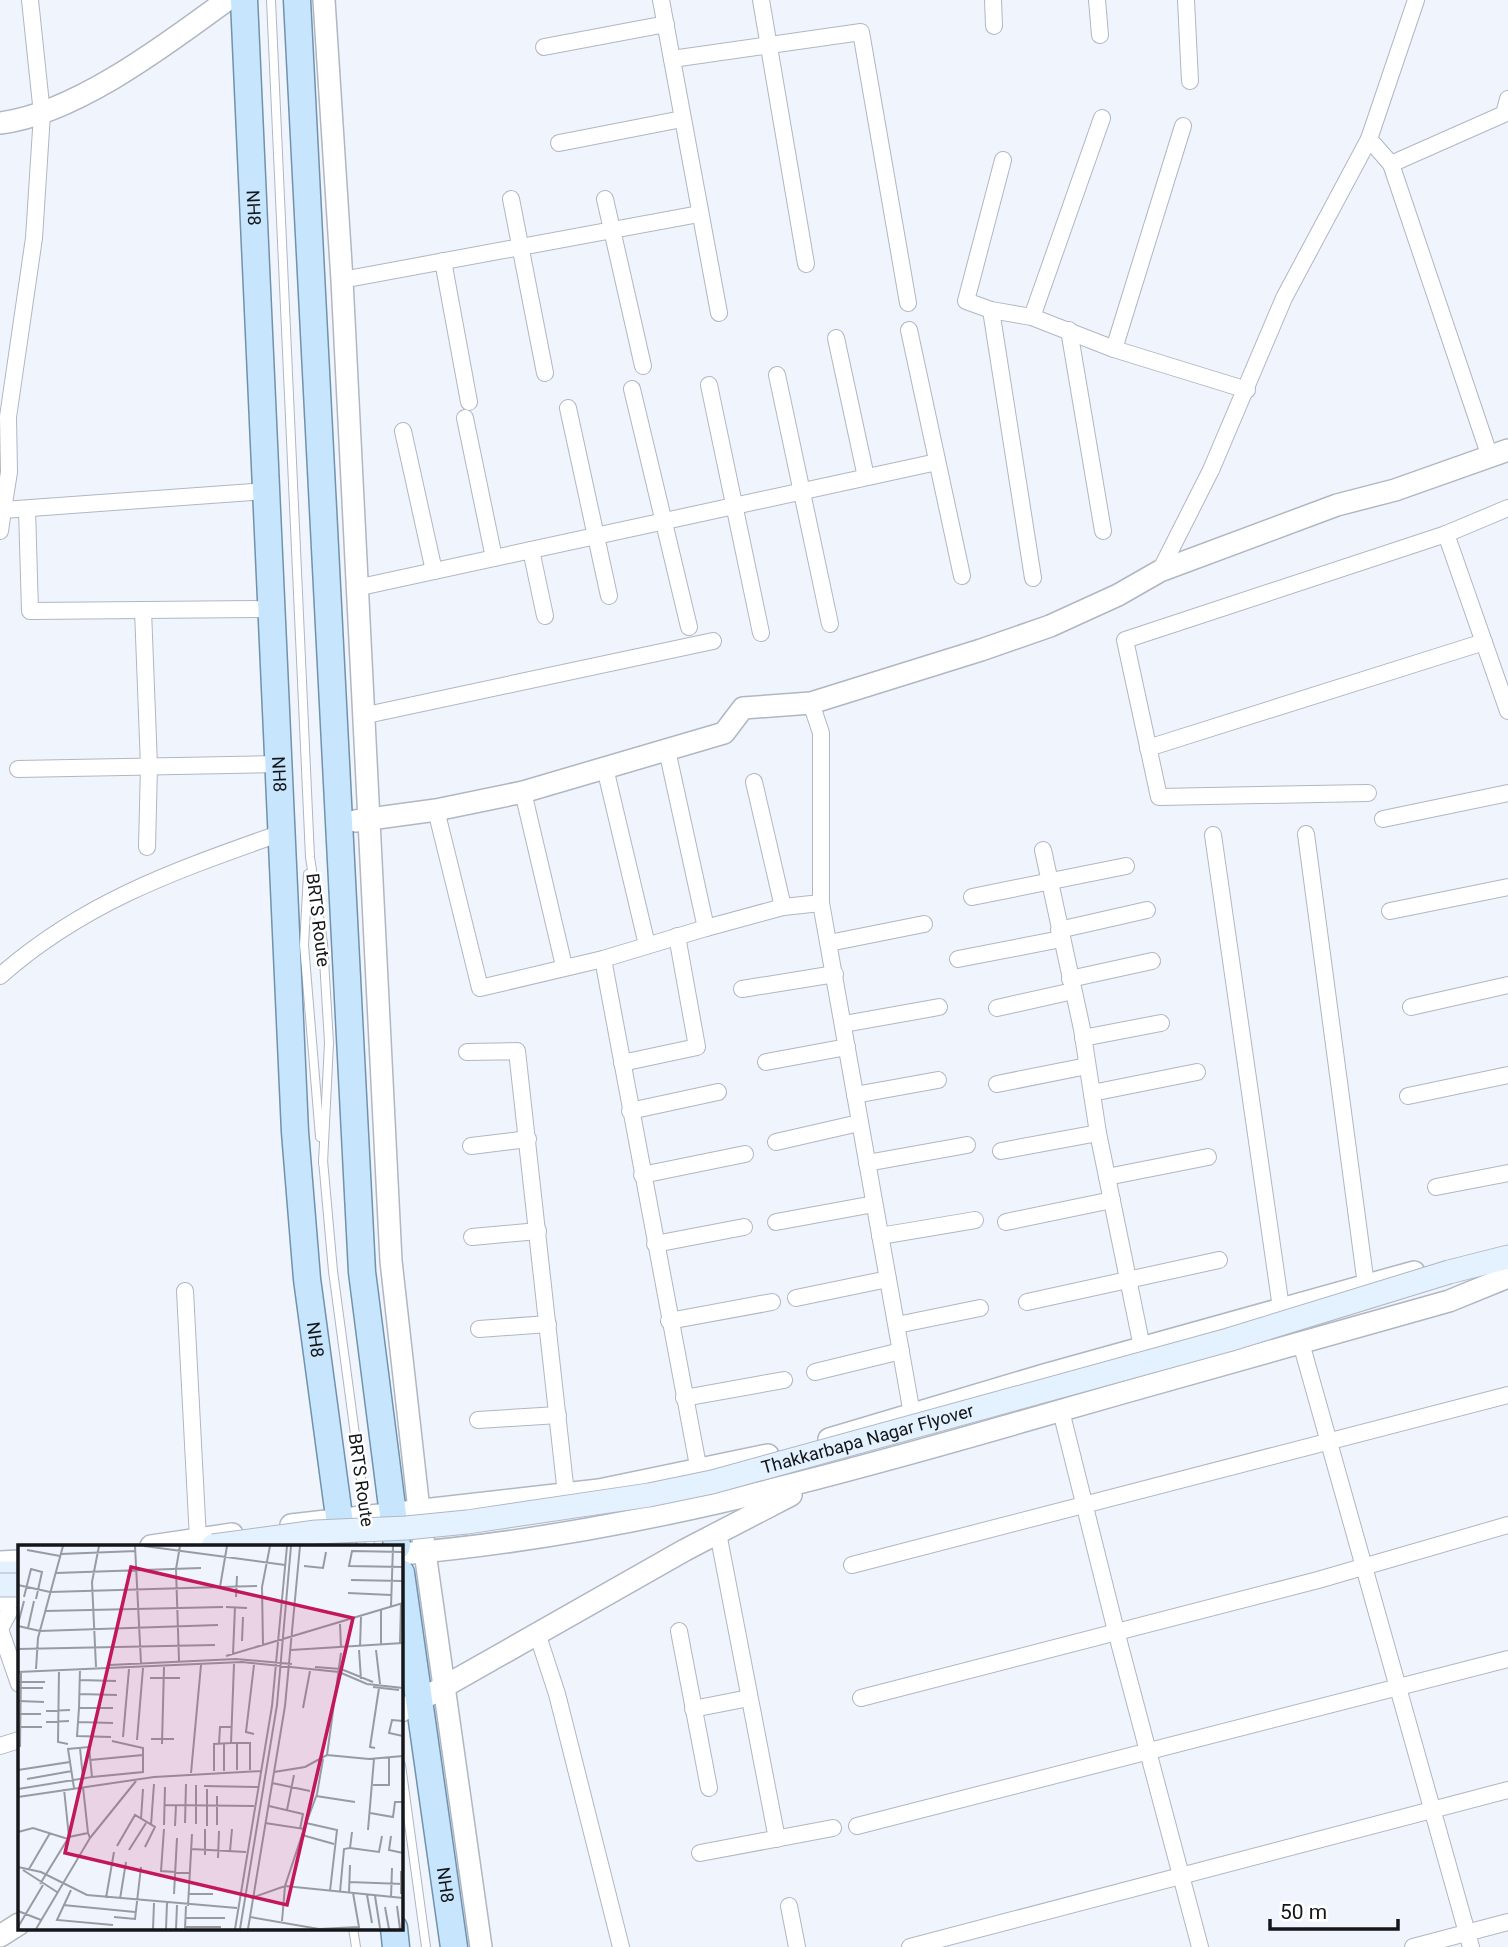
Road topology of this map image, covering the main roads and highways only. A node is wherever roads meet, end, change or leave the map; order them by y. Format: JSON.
{"nodes":[{"id":1,"x":244,"y":0,"type":"edge"},
{"id":2,"x":297,"y":0,"type":"edge"},
{"id":3,"x":1508,"y":1255,"type":"edge"},
{"id":4,"x":1508,"y":1270,"type":"edge"},
{"id":5,"x":1452,"y":1279,"type":"junction"},
{"id":6,"x":206,"y":1543,"type":"edge"},
{"id":7,"x":308,"y":1545,"type":"edge"},
{"id":8,"x":343,"y":1545,"type":"edge"},
{"id":9,"x":396,"y":1545,"type":"edge"},
{"id":10,"x":0,"y":1573,"type":"edge"},
{"id":11,"x":18,"y":1573,"type":"edge"},
{"id":12,"x":402,"y":1588,"type":"edge"},
{"id":13,"x":410,"y":1705,"type":"edge"},
{"id":14,"x":454,"y":1947,"type":"edge"}],
"edges":[{"from":1,"to":8,"type":"main road","name":"NH8"},
{"from":2,"to":9,"type":"main road"},
{"from":3,"to":5,"type":"main road","name":"Thakkarbapa Nagar Flyover"},
{"from":4,"to":5,"type":"main road","name":"Thakkarbapa Nagar Flyover"},
{"from":5,"to":6,"type":"main road","name":"Thakkarbapa Nagar Flyover","bridge":true},
{"from":5,"to":7,"type":"main road","name":"Thakkarbapa Nagar Flyover"},
{"from":10,"to":11,"type":"main road"},
{"from":12,"to":13,"type":"main road","name":"NH8"},
{"from":13,"to":14,"type":"main road","name":"NH8"}]}
